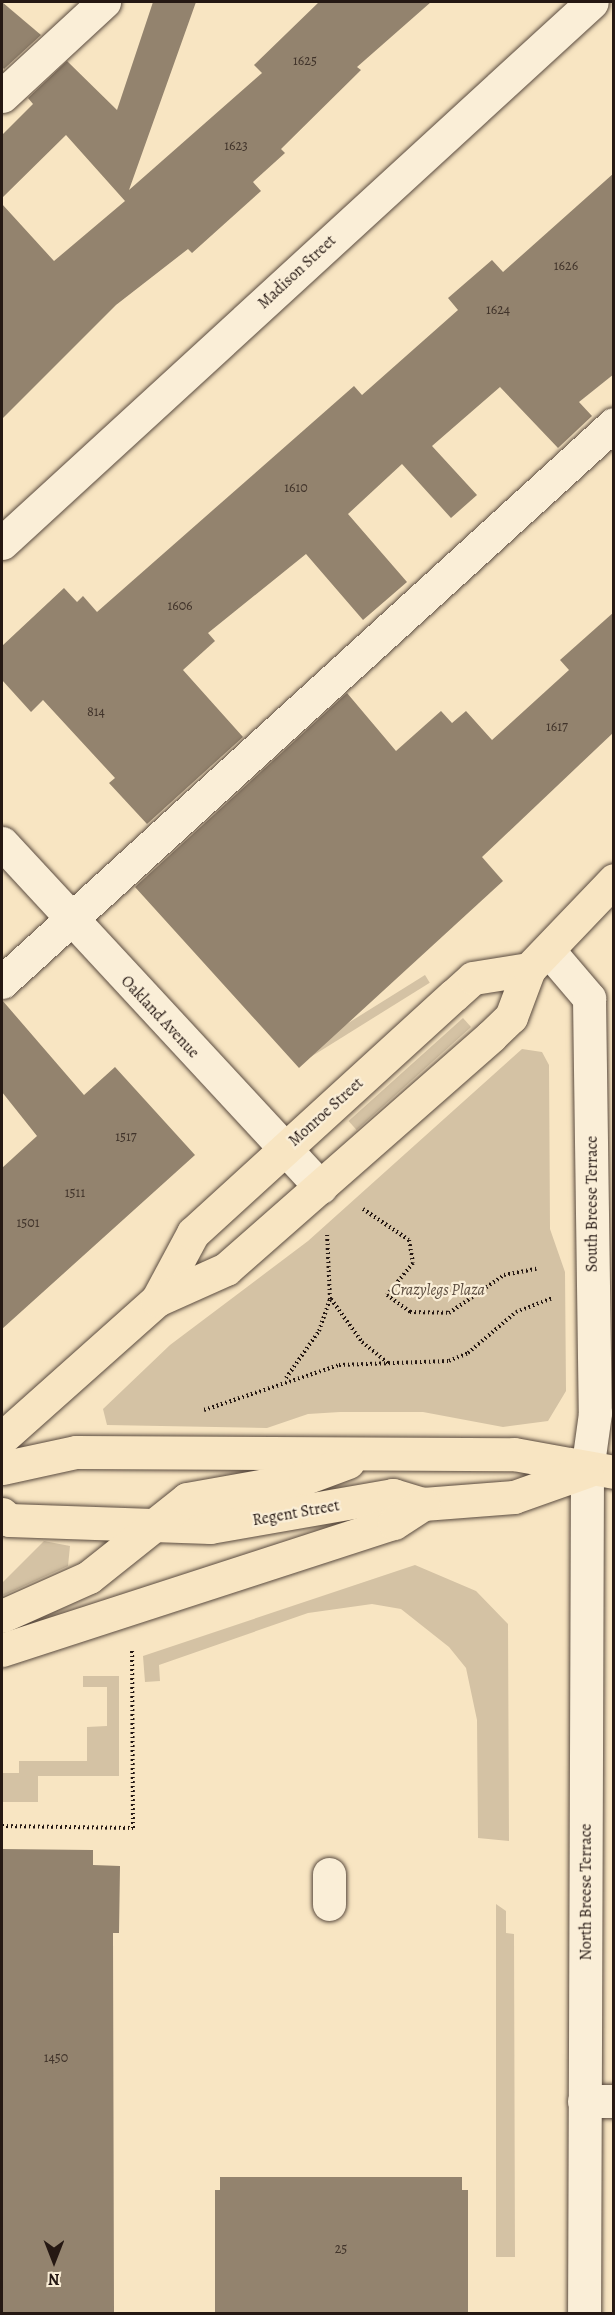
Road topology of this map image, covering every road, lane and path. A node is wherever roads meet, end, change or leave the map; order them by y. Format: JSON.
{"nodes":[{"id":1,"x":104,"y":2,"type":"edge"},
{"id":2,"x":592,"y":2,"type":"edge"},
{"id":3,"x":2,"y":96,"type":"edge"},
{"id":4,"x":614,"y":424,"type":"edge"},
{"id":5,"x":2,"y":543,"type":"edge"},
{"id":6,"x":2,"y":843,"type":"edge"},
{"id":7,"x":614,"y":880,"type":"edge"},
{"id":8,"x":69,"y":919,"type":"junction"},
{"id":9,"x":539,"y":960,"type":"junction"},
{"id":10,"x":2,"y":982,"type":"edge"},
{"id":11,"x":602,"y":1021,"type":"edge"},
{"id":12,"x":285,"y":1149,"type":"junction"},
{"id":13,"x":321,"y":1187,"type":"junction"},
{"id":14,"x":363,"y":1209,"type":"dead end"},
{"id":15,"x":603,"y":1218,"type":"edge"},
{"id":16,"x":323,"y":1228,"type":"dead end"},
{"id":17,"x":536,"y":1269,"type":"dead end"},
{"id":18,"x":592,"y":1284,"type":"junction"},
{"id":19,"x":330,"y":1299,"type":"junction"},
{"id":20,"x":157,"y":1300,"type":"junction"},
{"id":21,"x":389,"y":1364,"type":"junction"},
{"id":22,"x":285,"y":1379,"type":"junction"},
{"id":23,"x":195,"y":1413,"type":"dead end"},
{"id":24,"x":2,"y":1438,"type":"edge"},
{"id":25,"x":363,"y":1455,"type":"junction"},
{"id":26,"x":2,"y":1468,"type":"edge"},
{"id":27,"x":600,"y":1472,"type":"edge"},
{"id":28,"x":423,"y":1504,"type":"junction"},
{"id":29,"x":2,"y":1514,"type":"edge"},
{"id":30,"x":145,"y":1528,"type":"junction"},
{"id":31,"x":2,"y":1616,"type":"edge"},
{"id":32,"x":132,"y":1636,"type":"dead end"},
{"id":33,"x":2,"y":1650,"type":"edge"},
{"id":34,"x":2,"y":1826,"type":"edge"},
{"id":35,"x":599,"y":2101,"type":"edge"},
{"id":36,"x":584,"y":2313,"type":"edge"}],
"edges":[{"from":1,"to":3,"type":"street"},
{"from":2,"to":5,"type":"street","name":"Madison Street"},
{"from":4,"to":8,"type":"street"},
{"from":6,"to":8,"type":"street","name":"Oakland Avenue"},
{"from":7,"to":9,"type":"main road","name":"Monroe Street"},
{"from":8,"to":10,"type":"street"},
{"from":8,"to":12,"type":"street","name":"Oakland Avenue"},
{"from":9,"to":11,"type":"street","name":"South Breese Terrace"},
{"from":9,"to":12,"type":"main road","name":"Monroe Street"},
{"from":9,"to":13,"type":"main road","name":"Monroe Street"},
{"from":11,"to":15,"type":"street","name":"South Breese Terrace"},
{"from":12,"to":13,"type":"street","name":"Oakland Avenue"},
{"from":12,"to":20,"type":"main road","name":"Monroe Street"},
{"from":13,"to":20,"type":"main road","name":"Monroe Street"},
{"from":14,"to":17,"type":"path"},
{"from":15,"to":18,"type":"street","name":"South Breese Terrace"},
{"from":16,"to":19,"type":"path"},
{"from":18,"to":21,"type":"path"},
{"from":18,"to":27,"type":"street","name":"South Breese Terrace"},
{"from":19,"to":21,"type":"path"},
{"from":19,"to":22,"type":"path"},
{"from":20,"to":24,"type":"main road","name":"Monroe Street"},
{"from":21,"to":22,"type":"path"},
{"from":22,"to":23,"type":"path"},
{"from":25,"to":26,"type":"main road"},
{"from":25,"to":27,"type":"main road"},
{"from":25,"to":30,"type":"main road"},
{"from":27,"to":28,"type":"main road","name":"Regent Street"},
{"from":27,"to":35,"type":"street","name":"North Breese Terrace"},
{"from":28,"to":30,"type":"main road","name":"Regent Street"},
{"from":28,"to":33,"type":"main road"},
{"from":29,"to":30,"type":"main road","name":"Regent Street"},
{"from":30,"to":31,"type":"main road"},
{"from":32,"to":34,"type":"path"},
{"from":35,"to":36,"type":"street","name":"North Breese Terrace"}]}
